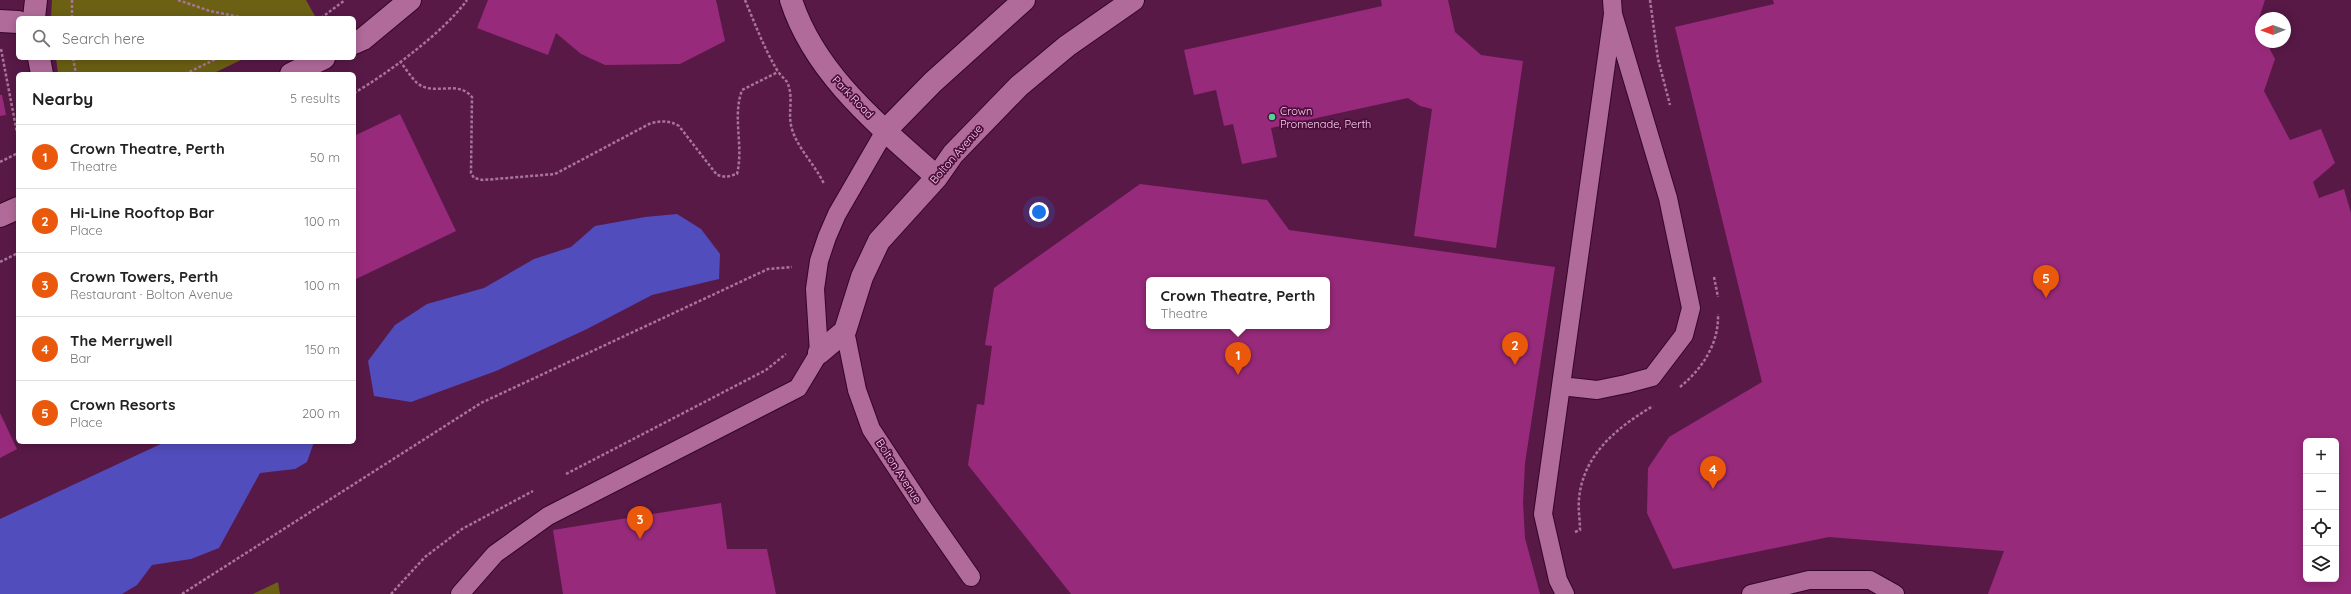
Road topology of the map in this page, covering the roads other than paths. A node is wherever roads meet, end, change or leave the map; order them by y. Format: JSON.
{"nodes":[{"id":1,"x":36,"y":0,"type":"edge"},
{"id":2,"x":410,"y":0,"type":"edge"},
{"id":3,"x":791,"y":0,"type":"edge"},
{"id":4,"x":1024,"y":0,"type":"edge"},
{"id":5,"x":1133,"y":0,"type":"edge"},
{"id":6,"x":1612,"y":7,"type":"edge"},
{"id":7,"x":34,"y":16,"type":"edge"},
{"id":8,"x":0,"y":21,"type":"edge"},
{"id":9,"x":16,"y":22,"type":"edge"},
{"id":10,"x":356,"y":42,"type":"edge"},
{"id":11,"x":39,"y":60,"type":"edge"},
{"id":12,"x":320,"y":60,"type":"edge"},
{"id":13,"x":42,"y":72,"type":"edge"},
{"id":14,"x":295,"y":72,"type":"edge"},
{"id":15,"x":885,"y":131,"type":"junction"},
{"id":16,"x":937,"y":177,"type":"junction"},
{"id":17,"x":16,"y":209,"type":"edge"},
{"id":18,"x":0,"y":216,"type":"edge"},
{"id":19,"x":845,"y":331,"type":"junction"},
{"id":20,"x":819,"y":353,"type":"junction"},
{"id":21,"x":1561,"y":386,"type":"junction"},
{"id":22,"x":971,"y":577,"type":"dead end"},
{"id":23,"x":460,"y":594,"type":"edge"},
{"id":24,"x":1565,"y":594,"type":"edge"},
{"id":25,"x":1751,"y":594,"type":"edge"},
{"id":26,"x":1895,"y":594,"type":"edge"}],
"edges":[{"from":1,"to":7,"type":"street"},
{"from":2,"to":10,"type":"street"},
{"from":3,"to":15,"type":"street","name":"Park Road"},
{"from":4,"to":15,"type":"street"},
{"from":5,"to":16,"type":"street","name":"Bolton Avenue"},
{"from":6,"to":21,"type":"lane"},
{"from":6,"to":21,"type":"lane"},
{"from":8,"to":9,"type":"street"},
{"from":11,"to":13,"type":"street"},
{"from":12,"to":14,"type":"street"},
{"from":15,"to":16,"type":"street","name":"Park Road"},
{"from":15,"to":20,"type":"lane"},
{"from":16,"to":19,"type":"street","name":"Bolton Avenue"},
{"from":17,"to":18,"type":"street"},
{"from":19,"to":20,"type":"street"},
{"from":19,"to":22,"type":"lane","name":"Bolton Avenue"},
{"from":20,"to":23,"type":"lane"},
{"from":21,"to":24,"type":"lane"},
{"from":25,"to":26,"type":"lane"}]}
